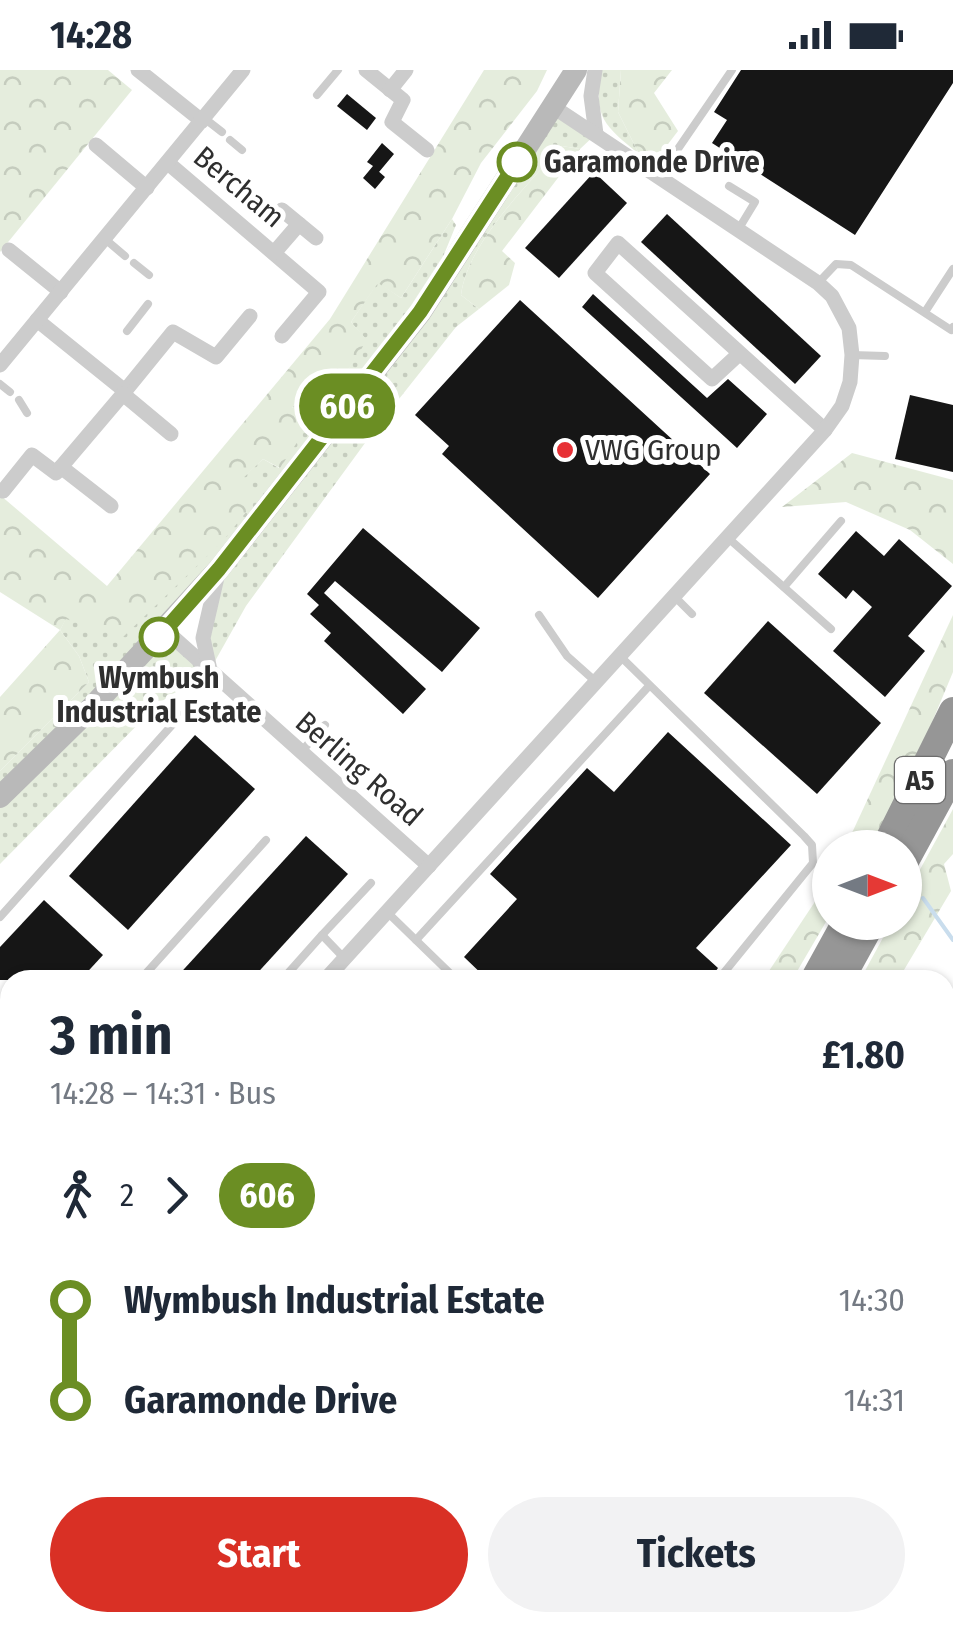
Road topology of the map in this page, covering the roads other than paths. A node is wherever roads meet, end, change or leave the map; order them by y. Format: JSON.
{"nodes":[{"id":1,"x":138,"y":70,"type":"edge"},
{"id":2,"x":243,"y":70,"type":"edge"},
{"id":3,"x":338,"y":70,"type":"edge"},
{"id":4,"x":366,"y":70,"type":"edge"},
{"id":5,"x":406,"y":70,"type":"edge"},
{"id":6,"x":576,"y":70,"type":"edge"},
{"id":7,"x":595,"y":70,"type":"edge"},
{"id":8,"x":732,"y":70,"type":"edge"},
{"id":9,"x":560,"y":88,"type":"edge"},
{"id":10,"x":390,"y":90,"type":"junction"},
{"id":11,"x":316,"y":95,"type":"dead end"},
{"id":12,"x":203,"y":119,"type":"junction"},
{"id":13,"x":222,"y":132,"type":"dead end"},
{"id":14,"x":596,"y":134,"type":"junction"},
{"id":15,"x":230,"y":140,"type":"dead end"},
{"id":16,"x":96,"y":146,"type":"dead end"},
{"id":17,"x":242,"y":150,"type":"dead end"},
{"id":18,"x":427,"y":150,"type":"dead end"},
{"id":19,"x":168,"y":163,"type":"junction"},
{"id":20,"x":658,"y":178,"type":"junction"},
{"id":21,"x":729,"y":186,"type":"dead end"},
{"id":22,"x":147,"y":188,"type":"junction"},
{"id":23,"x":282,"y":210,"type":"dead end"},
{"id":24,"x":299,"y":224,"type":"junction"},
{"id":25,"x":738,"y":230,"type":"junction"},
{"id":26,"x":316,"y":238,"type":"dead end"},
{"id":27,"x":105,"y":239,"type":"junction"},
{"id":28,"x":10,"y":250,"type":"dead end"},
{"id":29,"x":274,"y":253,"type":"junction"},
{"id":30,"x":126,"y":256,"type":"dead end"},
{"id":31,"x":134,"y":263,"type":"dead end"},
{"id":32,"x":953,"y":269,"type":"edge"},
{"id":33,"x":149,"y":275,"type":"dead end"},
{"id":34,"x":818,"y":283,"type":"junction"},
{"id":35,"x":60,"y":292,"type":"junction"},
{"id":36,"x":148,"y":304,"type":"dead end"},
{"id":37,"x":925,"y":312,"type":"junction"},
{"id":38,"x":250,"y":316,"type":"dead end"},
{"id":39,"x":138,"y":318,"type":"junction"},
{"id":40,"x":37,"y":320,"type":"junction"},
{"id":41,"x":146,"y":325,"type":"dead end"},
{"id":42,"x":953,"y":327,"type":"edge"},
{"id":43,"x":127,"y":331,"type":"dead end"},
{"id":44,"x":282,"y":336,"type":"dead end"},
{"id":45,"x":739,"y":354,"type":"junction"},
{"id":46,"x":852,"y":355,"type":"junction"},
{"id":47,"x":885,"y":356,"type":"dead end"},
{"id":48,"x":0,"y":365,"type":"edge"},
{"id":49,"x":0,"y":384,"type":"edge"},
{"id":50,"x":10,"y":392,"type":"dead end"},
{"id":51,"x":124,"y":392,"type":"junction"},
{"id":52,"x":19,"y":400,"type":"dead end"},
{"id":53,"x":27,"y":413,"type":"dead end"},
{"id":54,"x":825,"y":430,"type":"junction"},
{"id":55,"x":172,"y":434,"type":"dead end"},
{"id":56,"x":61,"y":467,"type":"junction"},
{"id":57,"x":3,"y":491,"type":"dead end"},
{"id":58,"x":110,"y":506,"type":"dead end"},
{"id":59,"x":841,"y":520,"type":"dead end"},
{"id":60,"x":727,"y":537,"type":"junction"},
{"id":61,"x":219,"y":569,"type":"junction"},
{"id":62,"x":784,"y":587,"type":"junction"},
{"id":63,"x":673,"y":595,"type":"junction"},
{"id":64,"x":692,"y":614,"type":"dead end"},
{"id":65,"x":539,"y":615,"type":"dead end"},
{"id":66,"x":831,"y":629,"type":"dead end"},
{"id":67,"x":165,"y":630,"type":"junction"},
{"id":68,"x":619,"y":655,"type":"junction"},
{"id":69,"x":210,"y":670,"type":"junction"},
{"id":70,"x":595,"y":680,"type":"junction"},
{"id":71,"x":649,"y":686,"type":"junction"},
{"id":72,"x":244,"y":703,"type":"junction"},
{"id":73,"x":953,"y":710,"type":"edge"},
{"id":74,"x":325,"y":725,"type":"dead end"},
{"id":75,"x":300,"y":754,"type":"junction"},
{"id":76,"x":948,"y":779,"type":"edge"},
{"id":77,"x":0,"y":797,"type":"edge"},
{"id":78,"x":894,"y":830,"type":"edge"},
{"id":79,"x":921,"y":830,"type":"edge"},
{"id":80,"x":266,"y":840,"type":"dead end"},
{"id":81,"x":428,"y":866,"type":"junction"},
{"id":82,"x":372,"y":883,"type":"dead end"},
{"id":83,"x":388,"y":912,"type":"junction"},
{"id":84,"x":0,"y":917,"type":"edge"},
{"id":85,"x":322,"y":935,"type":"junction"},
{"id":86,"x":416,"y":940,"type":"junction"},
{"id":87,"x":836,"y":940,"type":"edge"},
{"id":88,"x":862,"y":940,"type":"edge"},
{"id":89,"x":344,"y":958,"type":"junction"},
{"id":90,"x":149,"y":970,"type":"edge"},
{"id":91,"x":291,"y":970,"type":"edge"},
{"id":92,"x":334,"y":970,"type":"edge"},
{"id":93,"x":447,"y":970,"type":"edge"},
{"id":94,"x":726,"y":970,"type":"edge"},
{"id":95,"x":820,"y":970,"type":"edge"},
{"id":96,"x":846,"y":970,"type":"edge"}],
"edges":[{"from":1,"to":12,"type":"street"},
{"from":2,"to":12,"type":"street"},
{"from":3,"to":11,"type":"lane"},
{"from":4,"to":10,"type":"street"},
{"from":5,"to":10,"type":"street"},
{"from":6,"to":9,"type":"street"},
{"from":7,"to":14,"type":"street"},
{"from":8,"to":20,"type":"lane"},
{"from":9,"to":14,"type":"street"},
{"from":9,"to":61,"type":"street"},
{"from":10,"to":18,"type":"street"},
{"from":12,"to":13,"type":"lane"},
{"from":12,"to":19,"type":"street"},
{"from":14,"to":20,"type":"street"},
{"from":15,"to":17,"type":"lane"},
{"from":16,"to":22,"type":"street"},
{"from":19,"to":22,"type":"street"},
{"from":19,"to":29,"type":"street","name":"Bercham"},
{"from":20,"to":25,"type":"street"},
{"from":21,"to":25,"type":"lane"},
{"from":22,"to":27,"type":"street"},
{"from":23,"to":24,"type":"street","name":"Bercham"},
{"from":24,"to":26,"type":"street","name":"Bercham"},
{"from":24,"to":29,"type":"street","name":"Bercham"},
{"from":25,"to":34,"type":"street"},
{"from":27,"to":30,"type":"lane"},
{"from":27,"to":35,"type":"street"},
{"from":28,"to":35,"type":"street"},
{"from":29,"to":44,"type":"street","name":"Bercham"},
{"from":31,"to":33,"type":"lane"},
{"from":32,"to":37,"type":"lane"},
{"from":34,"to":37,"type":"lane"},
{"from":34,"to":46,"type":"street"},
{"from":35,"to":40,"type":"street"},
{"from":36,"to":39,"type":"lane"},
{"from":37,"to":42,"type":"lane"},
{"from":38,"to":51,"type":"street"},
{"from":39,"to":41,"type":"lane"},
{"from":39,"to":43,"type":"lane"},
{"from":40,"to":48,"type":"street"},
{"from":40,"to":51,"type":"street"},
{"from":45,"to":45,"type":"street"},
{"from":45,"to":54,"type":"street"},
{"from":46,"to":47,"type":"lane"},
{"from":46,"to":54,"type":"street"},
{"from":49,"to":50,"type":"lane"},
{"from":51,"to":55,"type":"street"},
{"from":51,"to":56,"type":"street"},
{"from":52,"to":53,"type":"lane"},
{"from":54,"to":60,"type":"street"},
{"from":56,"to":57,"type":"street"},
{"from":56,"to":58,"type":"street"},
{"from":59,"to":62,"type":"lane"},
{"from":60,"to":62,"type":"lane"},
{"from":60,"to":63,"type":"street"},
{"from":61,"to":67,"type":"street"},
{"from":61,"to":69,"type":"street"},
{"from":62,"to":66,"type":"lane"},
{"from":63,"to":64,"type":"lane"},
{"from":63,"to":68,"type":"street"},
{"from":65,"to":70,"type":"lane"},
{"from":67,"to":69,"type":"street","name":"Berling Road"},
{"from":67,"to":77,"type":"street"},
{"from":68,"to":70,"type":"street"},
{"from":68,"to":71,"type":"lane"},
{"from":69,"to":72,"type":"street","name":"Berling Road"},
{"from":70,"to":81,"type":"street"},
{"from":71,"to":86,"type":"lane"},
{"from":71,"to":94,"type":"lane"},
{"from":72,"to":75,"type":"street","name":"Berling Road"},
{"from":72,"to":84,"type":"lane"},
{"from":73,"to":78,"type":"highway","number":"A5"},
{"from":74,"to":75,"type":"lane"},
{"from":75,"to":81,"type":"street","name":"Berling Road"},
{"from":76,"to":79,"type":"highway","number":"A5"},
{"from":80,"to":90,"type":"lane"},
{"from":81,"to":83,"type":"street"},
{"from":82,"to":85,"type":"lane"},
{"from":83,"to":86,"type":"lane"},
{"from":83,"to":89,"type":"street"},
{"from":85,"to":89,"type":"lane"},
{"from":85,"to":91,"type":"lane"},
{"from":86,"to":93,"type":"lane"},
{"from":87,"to":95,"type":"highway"},
{"from":88,"to":96,"type":"highway"},
{"from":89,"to":92,"type":"street"}]}
